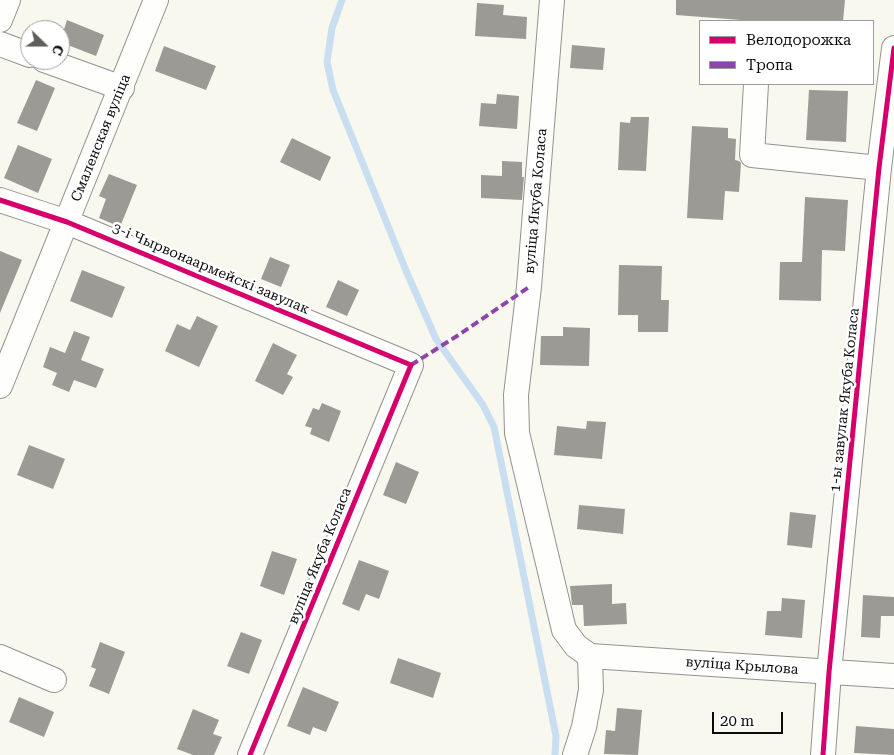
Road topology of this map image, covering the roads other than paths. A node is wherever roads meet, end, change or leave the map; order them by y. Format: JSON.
{"nodes":[{"id":1,"x":8,"y":0,"type":"edge"},
{"id":2,"x":156,"y":0,"type":"edge"},
{"id":3,"x":552,"y":0,"type":"edge"},
{"id":4,"x":0,"y":20,"type":"edge"},
{"id":5,"x":0,"y":44,"type":"edge"},
{"id":6,"x":894,"y":48,"type":"edge"},
{"id":7,"x":20,"y":51,"type":"edge"},
{"id":8,"x":70,"y":69,"type":"edge"},
{"id":9,"x":756,"y":85,"type":"edge"},
{"id":10,"x":122,"y":88,"type":"junction"},
{"id":11,"x":880,"y":168,"type":"junction"},
{"id":12,"x":0,"y":200,"type":"edge"},
{"id":13,"x":67,"y":222,"type":"junction"},
{"id":14,"x":410,"y":365,"type":"joint"},
{"id":15,"x":0,"y":386,"type":"edge"},
{"id":16,"x":590,"y":656,"type":"junction"},
{"id":17,"x":0,"y":657,"type":"edge"},
{"id":18,"x":829,"y":672,"type":"junction"},
{"id":19,"x":894,"y":676,"type":"edge"},
{"id":20,"x":54,"y":680,"type":"dead end"},
{"id":21,"x":250,"y":755,"type":"edge"},
{"id":22,"x":576,"y":755,"type":"edge"},
{"id":23,"x":823,"y":755,"type":"edge"}],
"edges":[{"from":1,"to":4,"type":"street"},
{"from":2,"to":10,"type":"street","name":"Смаленская вуліца"},
{"from":3,"to":16,"type":"street","name":"вуліца Якуба Коласа"},
{"from":5,"to":7,"type":"street"},
{"from":6,"to":11,"type":"street","name":"1-ы завулак Якуба Коласа"},
{"from":8,"to":10,"type":"street"},
{"from":9,"to":11,"type":"street"},
{"from":10,"to":13,"type":"street","name":"Смаленская вуліца"},
{"from":11,"to":18,"type":"street","name":"1-ы завулак Якуба Коласа"},
{"from":12,"to":13,"type":"street","name":"3-і Чырвонаармейскі завулак"},
{"from":13,"to":14,"type":"street","name":"3-і Чырвонаармейскі завулак"},
{"from":13,"to":15,"type":"street","name":"Смаленская вуліца"},
{"from":14,"to":21,"type":"street","name":"вуліца Якуба Коласа"},
{"from":16,"to":18,"type":"street","name":"вуліца Крылова"},
{"from":16,"to":22,"type":"street"},
{"from":17,"to":20,"type":"street"},
{"from":18,"to":19,"type":"street","name":"вуліца Крылова"},
{"from":18,"to":23,"type":"street","name":"1-ы завулак Якуба Коласа"}]}
